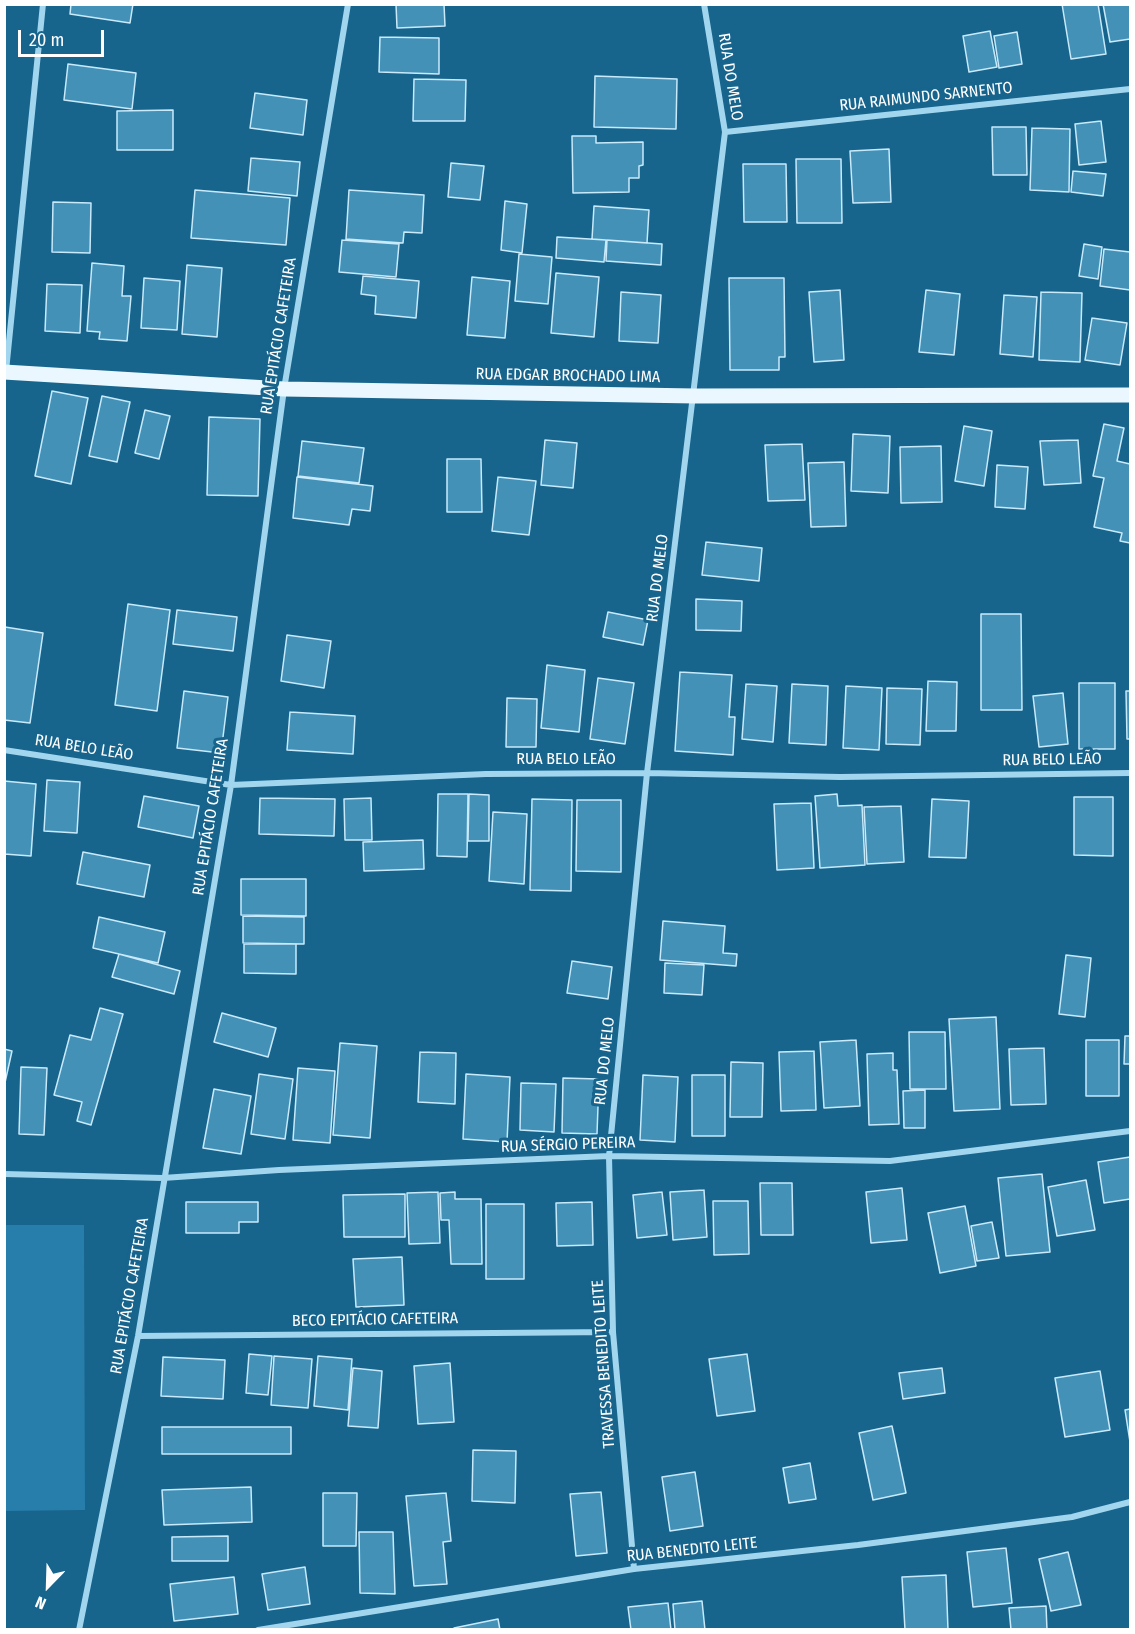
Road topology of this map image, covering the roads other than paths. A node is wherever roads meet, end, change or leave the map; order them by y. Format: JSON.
{"nodes":[{"id":1,"x":43,"y":4,"type":"edge"},
{"id":2,"x":348,"y":4,"type":"edge"},
{"id":3,"x":704,"y":4,"type":"edge"},
{"id":4,"x":1131,"y":89,"type":"edge"},
{"id":5,"x":725,"y":132,"type":"junction"},
{"id":6,"x":5,"y":372,"type":"edge"},
{"id":7,"x":284,"y":389,"type":"junction"},
{"id":8,"x":1131,"y":395,"type":"edge"},
{"id":9,"x":695,"y":396,"type":"junction"},
{"id":10,"x":4,"y":750,"type":"edge"},
{"id":11,"x":1131,"y":772,"type":"edge"},
{"id":12,"x":647,"y":773,"type":"junction"},
{"id":13,"x":231,"y":785,"type":"junction"},
{"id":14,"x":1131,"y":1131,"type":"edge"},
{"id":15,"x":609,"y":1156,"type":"junction"},
{"id":16,"x":4,"y":1174,"type":"edge"},
{"id":17,"x":163,"y":1178,"type":"junction"},
{"id":18,"x":613,"y":1332,"type":"junction"},
{"id":19,"x":138,"y":1336,"type":"junction"},
{"id":20,"x":1131,"y":1502,"type":"edge"},
{"id":21,"x":634,"y":1569,"type":"junction"},
{"id":22,"x":79,"y":1629,"type":"edge"},
{"id":23,"x":258,"y":1629,"type":"edge"}],
"edges":[{"from":1,"to":6,"type":"street"},
{"from":2,"to":7,"type":"street","name":"RUA EPITÁCIO CAFETEIRA"},
{"from":3,"to":5,"type":"street","name":"RUA DO MELO"},
{"from":4,"to":5,"type":"street","name":"RUA RAIMUNDO SARNENTO"},
{"from":5,"to":9,"type":"street","name":"RUA DO MELO"},
{"from":6,"to":7,"type":"main road","name":"RUA EDGAR BROCHADO LIMA"},
{"from":7,"to":9,"type":"main road","name":"RUA EDGAR BROCHADO LIMA"},
{"from":7,"to":13,"type":"street","name":"RUA EPITÁCIO CAFETEIRA"},
{"from":8,"to":9,"type":"main road","name":"RUA EDGAR BROCHADO LIMA"},
{"from":9,"to":12,"type":"street","name":"RUA DO MELO"},
{"from":10,"to":13,"type":"street","name":"RUA BELO LEÃO"},
{"from":11,"to":12,"type":"street","name":"RUA BELO LEÃO"},
{"from":12,"to":13,"type":"street","name":"RUA BELO LEÃO"},
{"from":12,"to":15,"type":"street","name":"RUA DO MELO"},
{"from":13,"to":17,"type":"street","name":"RUA EPITÁCIO CAFETEIRA"},
{"from":14,"to":15,"type":"street","name":"RUA SÉRGIO PEREIRA"},
{"from":15,"to":17,"type":"street","name":"RUA SÉRGIO PEREIRA"},
{"from":15,"to":18,"type":"street","name":"TRAVESSA BENEDITO LEITE"},
{"from":16,"to":17,"type":"street","name":"RUA SÉRGIO PEREIRA"},
{"from":17,"to":19,"type":"street","name":"RUA EPITÁCIO CAFETEIRA"},
{"from":18,"to":19,"type":"street","name":"BECO EPITÁCIO CAFETEIRA"},
{"from":18,"to":21,"type":"street","name":"TRAVESSA BENEDITO LEITE"},
{"from":19,"to":22,"type":"street","name":"RUA EPITÁCIO CAFETEIRA"},
{"from":20,"to":21,"type":"street","name":"RUA BENEDITO LEITE"},
{"from":21,"to":23,"type":"street","name":"RUA BENEDITO LEITE"}]}
